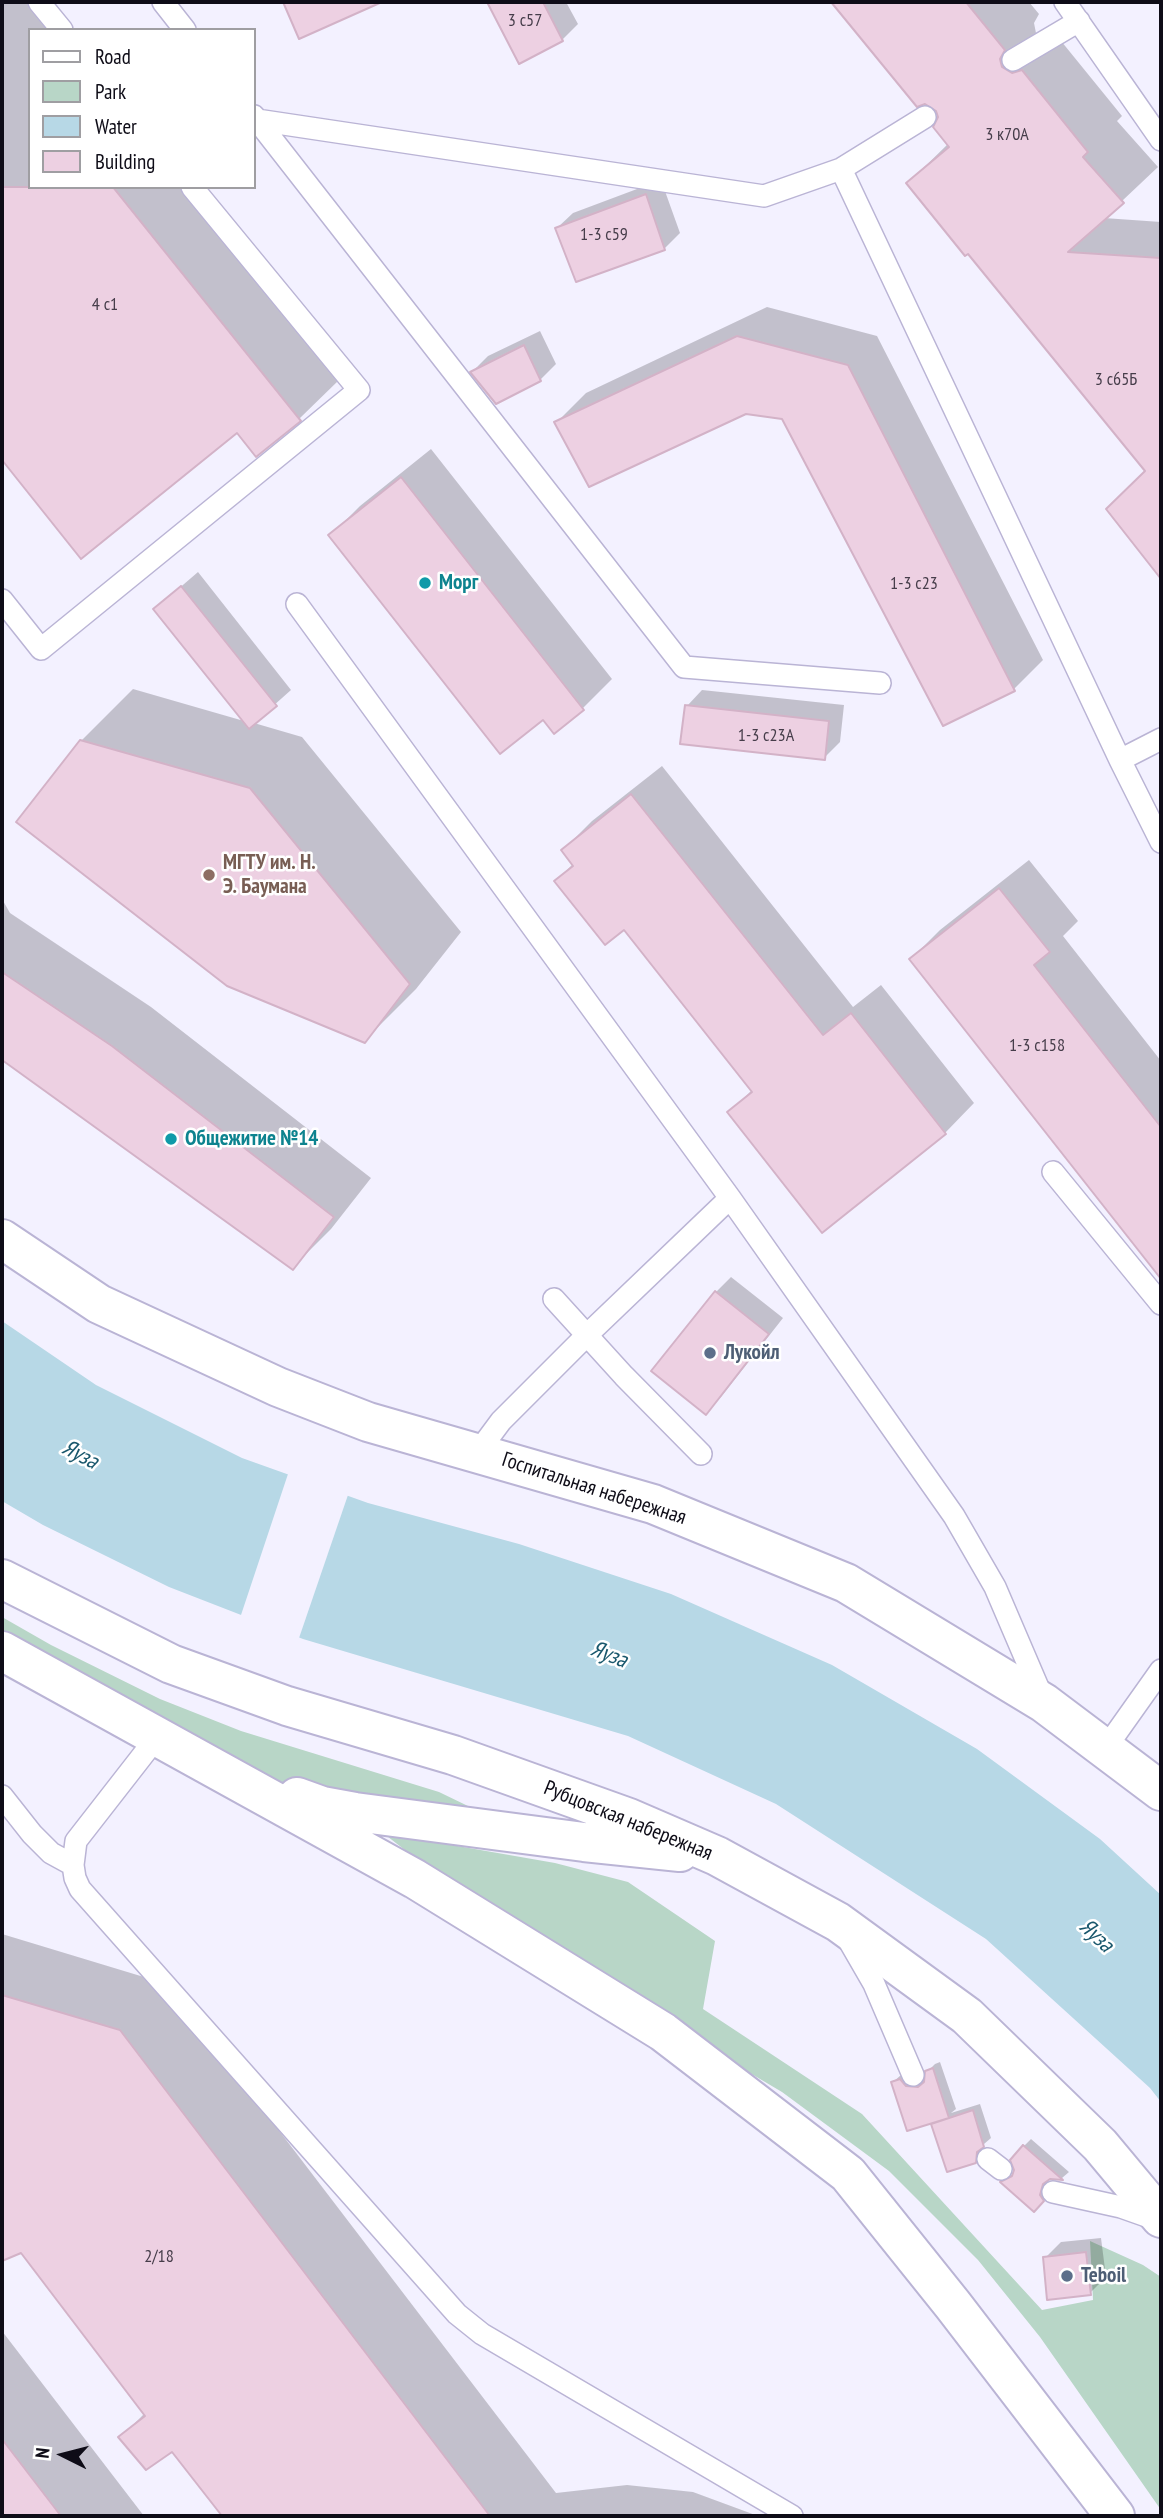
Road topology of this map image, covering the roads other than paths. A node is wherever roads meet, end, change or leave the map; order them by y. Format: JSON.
{"nodes":[{"id":1,"x":39,"y":2,"type":"edge"},
{"id":2,"x":163,"y":2,"type":"edge"},
{"id":3,"x":1065,"y":2,"type":"edge"},
{"id":4,"x":1079,"y":21,"type":"junction"},
{"id":5,"x":60,"y":28,"type":"edge"},
{"id":6,"x":183,"y":28,"type":"edge"},
{"id":7,"x":1013,"y":60,"type":"dead end"},
{"id":8,"x":925,"y":117,"type":"dead end"},
{"id":9,"x":256,"y":118,"type":"edge"},
{"id":10,"x":1161,"y":141,"type":"edge"},
{"id":11,"x":841,"y":169,"type":"junction"},
{"id":12,"x":194,"y":189,"type":"edge"},
{"id":13,"x":2,"y":600,"type":"edge"},
{"id":14,"x":297,"y":604,"type":"dead end"},
{"id":15,"x":880,"y":683,"type":"dead end"},
{"id":16,"x":1161,"y":739,"type":"edge"},
{"id":17,"x":1120,"y":760,"type":"junction"},
{"id":18,"x":1161,"y":842,"type":"edge"},
{"id":19,"x":1053,"y":1172,"type":"dead end"},
{"id":20,"x":730,"y":1198,"type":"junction"},
{"id":21,"x":2,"y":1239,"type":"edge"},
{"id":22,"x":554,"y":1299,"type":"dead end"},
{"id":23,"x":1161,"y":1304,"type":"edge"},
{"id":24,"x":588,"y":1334,"type":"junction"},
{"id":25,"x":478,"y":1452,"type":"junction"},
{"id":26,"x":701,"y":1454,"type":"dead end"},
{"id":27,"x":2,"y":1579,"type":"edge"},
{"id":28,"x":2,"y":1651,"type":"edge"},
{"id":29,"x":1161,"y":1670,"type":"edge"},
{"id":30,"x":1044,"y":1703,"type":"junction"},
{"id":31,"x":157,"y":1737,"type":"junction"},
{"id":32,"x":1105,"y":1749,"type":"junction"},
{"id":33,"x":215,"y":1768,"type":"junction"},
{"id":34,"x":1161,"y":1791,"type":"edge"},
{"id":35,"x":2,"y":1796,"type":"edge"},
{"id":36,"x":717,"y":1856,"type":"junction"},
{"id":37,"x":73,"y":1865,"type":"junction"},
{"id":38,"x":838,"y":1922,"type":"junction"},
{"id":39,"x":913,"y":2075,"type":"dead end"},
{"id":40,"x":1053,"y":2192,"type":"dead end"},
{"id":41,"x":1161,"y":2220,"type":"edge"},
{"id":42,"x":792,"y":2516,"type":"edge"},
{"id":43,"x":1115,"y":2516,"type":"edge"}],
"edges":[{"from":1,"to":5,"type":"lane"},
{"from":2,"to":6,"type":"lane"},
{"from":3,"to":4,"type":"lane"},
{"from":4,"to":7,"type":"lane"},
{"from":4,"to":10,"type":"lane"},
{"from":8,"to":11,"type":"lane"},
{"from":9,"to":11,"type":"lane"},
{"from":9,"to":15,"type":"lane"},
{"from":11,"to":17,"type":"lane"},
{"from":12,"to":13,"type":"lane"},
{"from":14,"to":20,"type":"lane"},
{"from":16,"to":17,"type":"lane"},
{"from":17,"to":18,"type":"lane"},
{"from":19,"to":23,"type":"lane"},
{"from":20,"to":24,"type":"lane"},
{"from":20,"to":30,"type":"lane"},
{"from":21,"to":25,"type":"main road","name":"Госпитальная набережная"},
{"from":22,"to":24,"type":"lane"},
{"from":24,"to":25,"type":"lane"},
{"from":24,"to":26,"type":"lane"},
{"from":25,"to":30,"type":"main road","name":"Госпитальная набережная"},
{"from":27,"to":36,"type":"main road","name":"Рубцовская набережная"},
{"from":28,"to":31,"type":"main road"},
{"from":29,"to":32,"type":"lane"},
{"from":30,"to":32,"type":"main road","name":"Госпитальная набережная"},
{"from":31,"to":33,"type":"main road"},
{"from":31,"to":37,"type":"lane"},
{"from":32,"to":34,"type":"main road","name":"Госпитальная набережная"},
{"from":33,"to":36,"type":"main road"},
{"from":33,"to":43,"type":"main road"},
{"from":35,"to":37,"type":"lane"},
{"from":36,"to":38,"type":"main road","name":"Рубцовская набережная"},
{"from":37,"to":42,"type":"lane"},
{"from":38,"to":39,"type":"lane"},
{"from":38,"to":41,"type":"main road","name":"Рубцовская набережная"},
{"from":40,"to":41,"type":"lane"}]}
